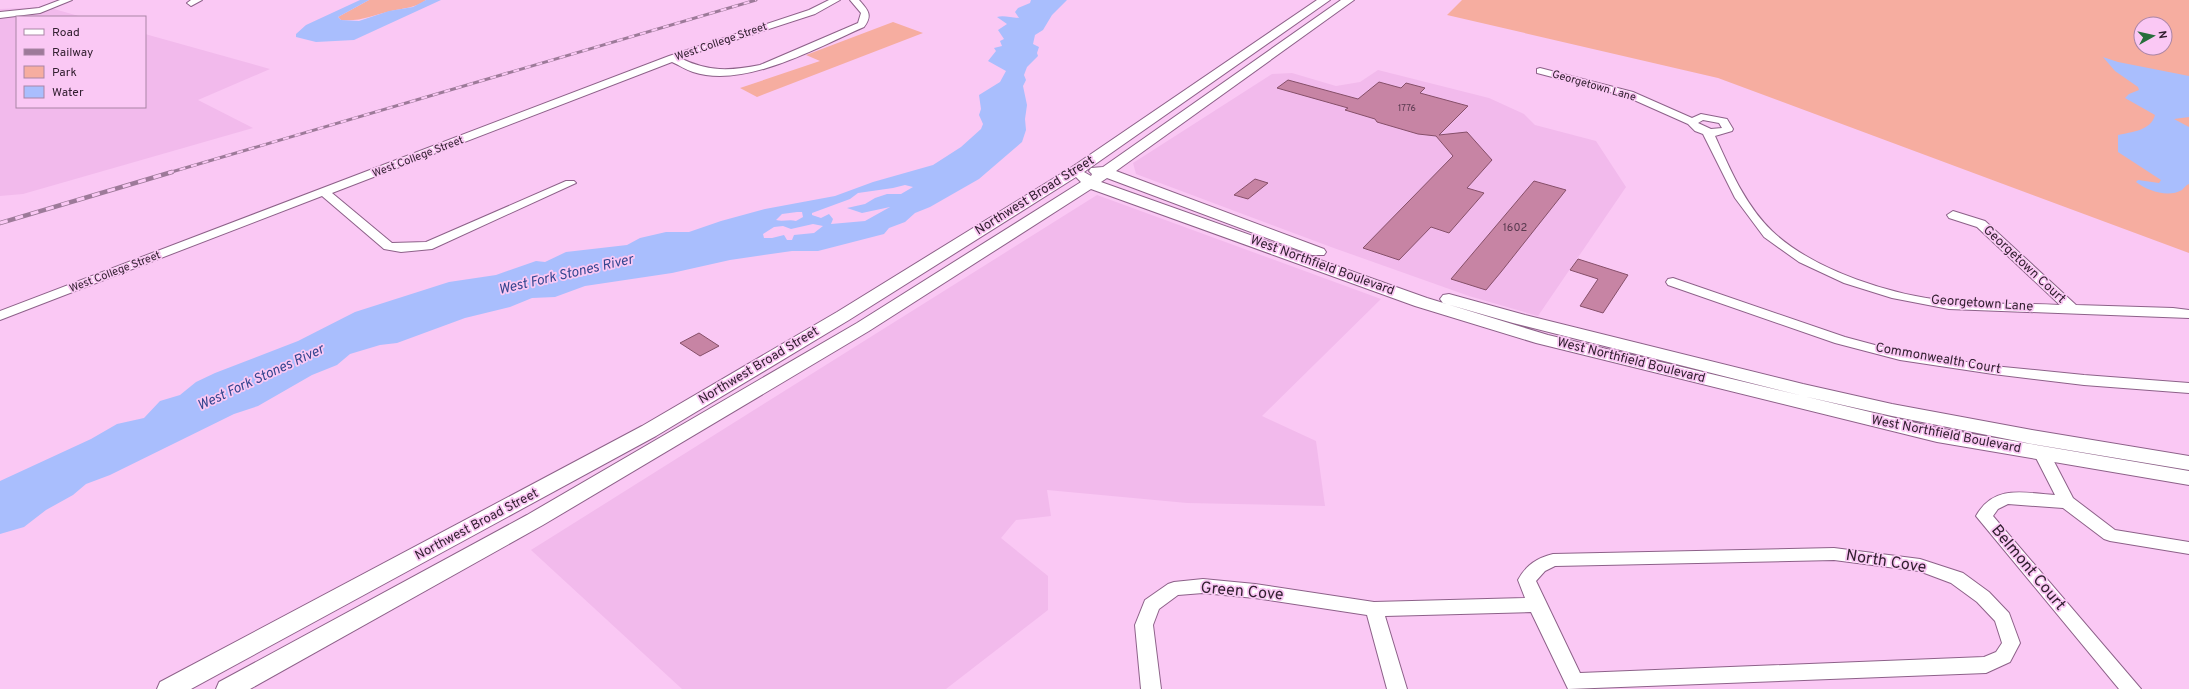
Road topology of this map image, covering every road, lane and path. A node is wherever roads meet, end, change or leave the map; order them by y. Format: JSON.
{"nodes":[{"id":1,"x":68,"y":0,"type":"edge"},
{"id":2,"x":836,"y":0,"type":"edge"},
{"id":3,"x":854,"y":0,"type":"edge"},
{"id":4,"x":1324,"y":0,"type":"edge"},
{"id":5,"x":1348,"y":0,"type":"edge"},
{"id":6,"x":1305,"y":13,"type":"junction"},
{"id":7,"x":0,"y":15,"type":"edge"},
{"id":8,"x":1323,"y":18,"type":"junction"},
{"id":9,"x":1256,"y":47,"type":"junction"},
{"id":10,"x":1274,"y":52,"type":"junction"},
{"id":11,"x":672,"y":58,"type":"junction"},
{"id":12,"x":1540,"y":71,"type":"dead end"},
{"id":13,"x":1216,"y":75,"type":"junction"},
{"id":14,"x":1234,"y":80,"type":"junction"},
{"id":15,"x":1692,"y":122,"type":"junction"},
{"id":16,"x":1706,"y":131,"type":"junction"},
{"id":17,"x":1090,"y":175,"type":"junction"},
{"id":18,"x":570,"y":183,"type":"dead end"},
{"id":19,"x":324,"y":192,"type":"junction"},
{"id":20,"x":1952,"y":214,"type":"dead end"},
{"id":21,"x":1673,"y":282,"type":"dead end"},
{"id":22,"x":2072,"y":309,"type":"junction"},
{"id":23,"x":2189,"y":314,"type":"edge"},
{"id":24,"x":0,"y":316,"type":"edge"},
{"id":25,"x":843,"y":316,"type":"junction"},
{"id":26,"x":863,"y":327,"type":"junction"},
{"id":27,"x":2189,"y":388,"type":"edge"},
{"id":28,"x":1826,"y":402,"type":"junction"},
{"id":29,"x":649,"y":431,"type":"junction"},
{"id":30,"x":667,"y":443,"type":"junction"},
{"id":31,"x":2041,"y":452,"type":"junction"},
{"id":32,"x":2189,"y":463,"type":"edge"},
{"id":33,"x":2189,"y":478,"type":"edge"},
{"id":34,"x":2068,"y":502,"type":"junction"},
{"id":35,"x":2189,"y":548,"type":"edge"},
{"id":36,"x":345,"y":596,"type":"junction"},
{"id":37,"x":1537,"y":605,"type":"junction"},
{"id":38,"x":1374,"y":609,"type":"junction"},
{"id":39,"x":363,"y":616,"type":"junction"},
{"id":40,"x":222,"y":661,"type":"junction"},
{"id":41,"x":1577,"y":685,"type":"edge"},
{"id":42,"x":232,"y":687,"type":"edge"},
{"id":43,"x":169,"y":689,"type":"edge"},
{"id":44,"x":1151,"y":689,"type":"edge"},
{"id":45,"x":1397,"y":689,"type":"edge"},
{"id":46,"x":2131,"y":689,"type":"edge"}],
"edges":[{"from":1,"to":7,"type":"street"},
{"from":2,"to":11,"type":"street","name":"West College Street"},
{"from":3,"to":11,"type":"street"},
{"from":4,"to":6,"type":"main road","name":"Northwest Broad Street"},
{"from":5,"to":8,"type":"main road","name":"Northwest Broad Street"},
{"from":6,"to":8,"type":"main road"},
{"from":6,"to":9,"type":"main road","name":"Northwest Broad Street"},
{"from":8,"to":10,"type":"main road","name":"Northwest Broad Street"},
{"from":9,"to":10,"type":"main road"},
{"from":9,"to":13,"type":"main road","name":"Northwest Broad Street"},
{"from":10,"to":14,"type":"main road","name":"Northwest Broad Street"},
{"from":11,"to":19,"type":"street","name":"West College Street"},
{"from":12,"to":15,"type":"street","name":"Georgetown Lane"},
{"from":13,"to":14,"type":"main road"},
{"from":13,"to":17,"type":"main road","name":"Northwest Broad Street"},
{"from":14,"to":17,"type":"main road","name":"Northwest Broad Street"},
{"from":15,"to":16,"type":"street","name":"Georgetown Lane"},
{"from":15,"to":16,"type":"street"},
{"from":16,"to":22,"type":"street","name":"Georgetown Lane"},
{"from":17,"to":25,"type":"main road","name":"Northwest Broad Street"},
{"from":17,"to":26,"type":"main road","name":"Northwest Broad Street"},
{"from":17,"to":28,"type":"main road","name":"West Northfield Boulevard"},
{"from":18,"to":19,"type":"street"},
{"from":19,"to":24,"type":"street","name":"West College Street"},
{"from":20,"to":22,"type":"street","name":"Georgetown Court"},
{"from":21,"to":27,"type":"street","name":"Commonwealth Court"},
{"from":22,"to":23,"type":"street","name":"Georgetown Lane"},
{"from":25,"to":26,"type":"main road"},
{"from":25,"to":29,"type":"main road","name":"Northwest Broad Street"},
{"from":26,"to":30,"type":"main road","name":"Northwest Broad Street"},
{"from":28,"to":31,"type":"main road","name":"West Northfield Boulevard"},
{"from":28,"to":32,"type":"main road","name":"West Northfield Boulevard"},
{"from":29,"to":30,"type":"main road"},
{"from":29,"to":36,"type":"main road","name":"Northwest Broad Street"},
{"from":30,"to":39,"type":"main road","name":"Northwest Broad Street"},
{"from":31,"to":33,"type":"main road","name":"West Northfield Boulevard"},
{"from":31,"to":34,"type":"street"},
{"from":34,"to":35,"type":"street"},
{"from":34,"to":46,"type":"street","name":"Belmont Court"},
{"from":36,"to":39,"type":"main road"},
{"from":36,"to":40,"type":"main road","name":"Northwest Broad Street"},
{"from":37,"to":38,"type":"street","name":"Green Cove"},
{"from":37,"to":41,"type":"street"},
{"from":37,"to":41,"type":"street","name":"North Cove"},
{"from":38,"to":44,"type":"street","name":"Green Cove"},
{"from":38,"to":45,"type":"street"},
{"from":39,"to":42,"type":"main road","name":"Northwest Broad Street"},
{"from":40,"to":42,"type":"main road"},
{"from":40,"to":43,"type":"main road","name":"Northwest Broad Street"}]}
